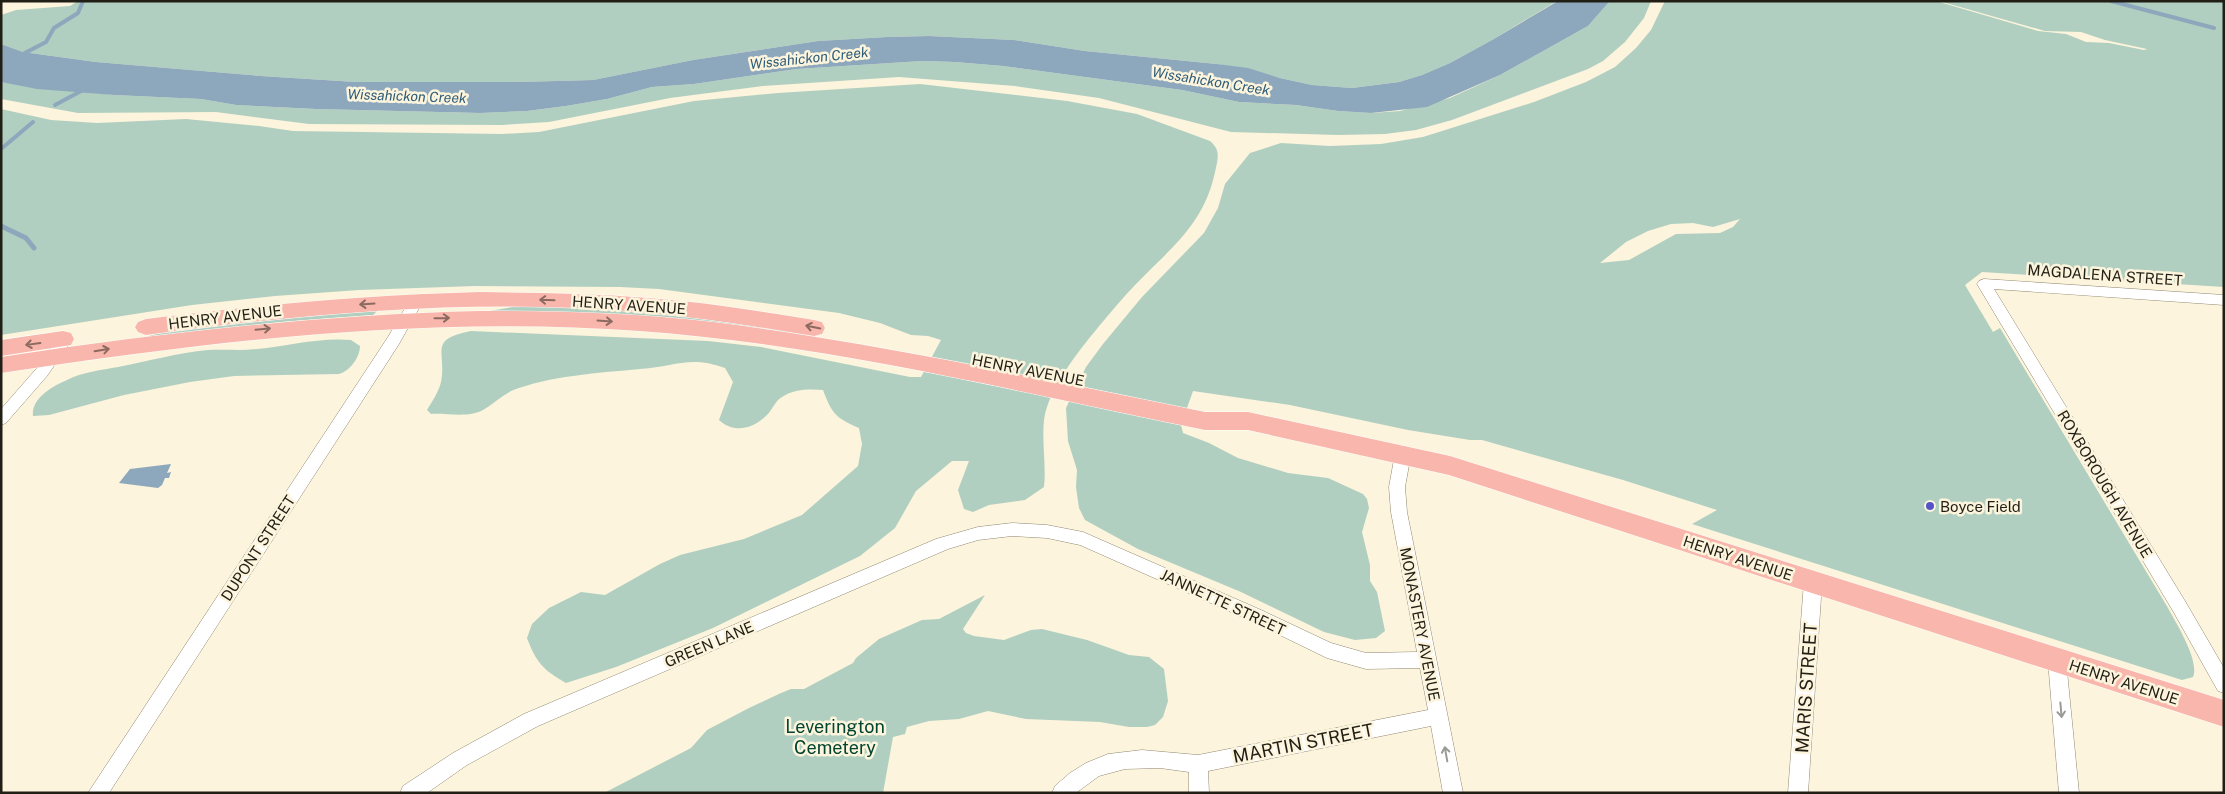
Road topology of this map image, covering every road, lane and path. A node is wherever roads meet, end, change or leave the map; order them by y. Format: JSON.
{"nodes":[{"id":1,"x":1984,"y":284,"type":"joint"},
{"id":2,"x":2224,"y":300,"type":"edge"},
{"id":3,"x":411,"y":310,"type":"junction"},
{"id":4,"x":1,"y":348,"type":"edge"},
{"id":5,"x":59,"y":348,"type":"junction"},
{"id":6,"x":1,"y":366,"type":"edge"},
{"id":7,"x":1,"y":419,"type":"edge"},
{"id":8,"x":1403,"y":454,"type":"junction"},
{"id":9,"x":1021,"y":529,"type":"joint"},
{"id":10,"x":1813,"y":582,"type":"junction"},
{"id":11,"x":1426,"y":660,"type":"junction"},
{"id":12,"x":2057,"y":661,"type":"junction"},
{"id":13,"x":2224,"y":685,"type":"edge"},
{"id":14,"x":2224,"y":714,"type":"edge"},
{"id":15,"x":1438,"y":716,"type":"junction"},
{"id":16,"x":1198,"y":764,"type":"junction"},
{"id":17,"x":98,"y":793,"type":"edge"},
{"id":18,"x":410,"y":793,"type":"edge"},
{"id":19,"x":1062,"y":793,"type":"edge"},
{"id":20,"x":1199,"y":793,"type":"edge"},
{"id":21,"x":1453,"y":793,"type":"edge"},
{"id":22,"x":1798,"y":793,"type":"edge"},
{"id":23,"x":2069,"y":793,"type":"edge"}],
"edges":[{"from":1,"to":2,"type":"street","name":"MAGDALENA STREET"},
{"from":1,"to":13,"type":"street","name":"ROXBOROUGH AVENUE"},
{"from":3,"to":5,"type":"main road","name":"HENRY AVENUE"},
{"from":3,"to":8,"type":"main road","name":"HENRY AVENUE"},
{"from":3,"to":17,"type":"street","name":"DUPONT STREET"},
{"from":5,"to":4,"type":"main road","name":"HENRY AVENUE","one_way":true},
{"from":5,"to":6,"type":"main road","name":"HENRY AVENUE"},
{"from":5,"to":7,"type":"street"},
{"from":8,"to":10,"type":"main road","name":"HENRY AVENUE"},
{"from":8,"to":11,"type":"street","name":"MONASTERY AVENUE"},
{"from":9,"to":11,"type":"street","name":"JANNETTE STREET"},
{"from":9,"to":18,"type":"street","name":"GREEN LANE"},
{"from":10,"to":12,"type":"main road","name":"HENRY AVENUE"},
{"from":10,"to":22,"type":"street","name":"MARIS STREET"},
{"from":11,"to":15,"type":"street","name":"MONASTERY AVENUE"},
{"from":12,"to":14,"type":"main road","name":"HENRY AVENUE"},
{"from":12,"to":23,"type":"street","one_way":true},
{"from":15,"to":16,"type":"street","name":"MARTIN STREET"},
{"from":21,"to":15,"type":"street","name":"MONASTERY AVENUE","one_way":true},
{"from":16,"to":19,"type":"street","name":"MARTIN STREET"},
{"from":16,"to":20,"type":"street"}]}
